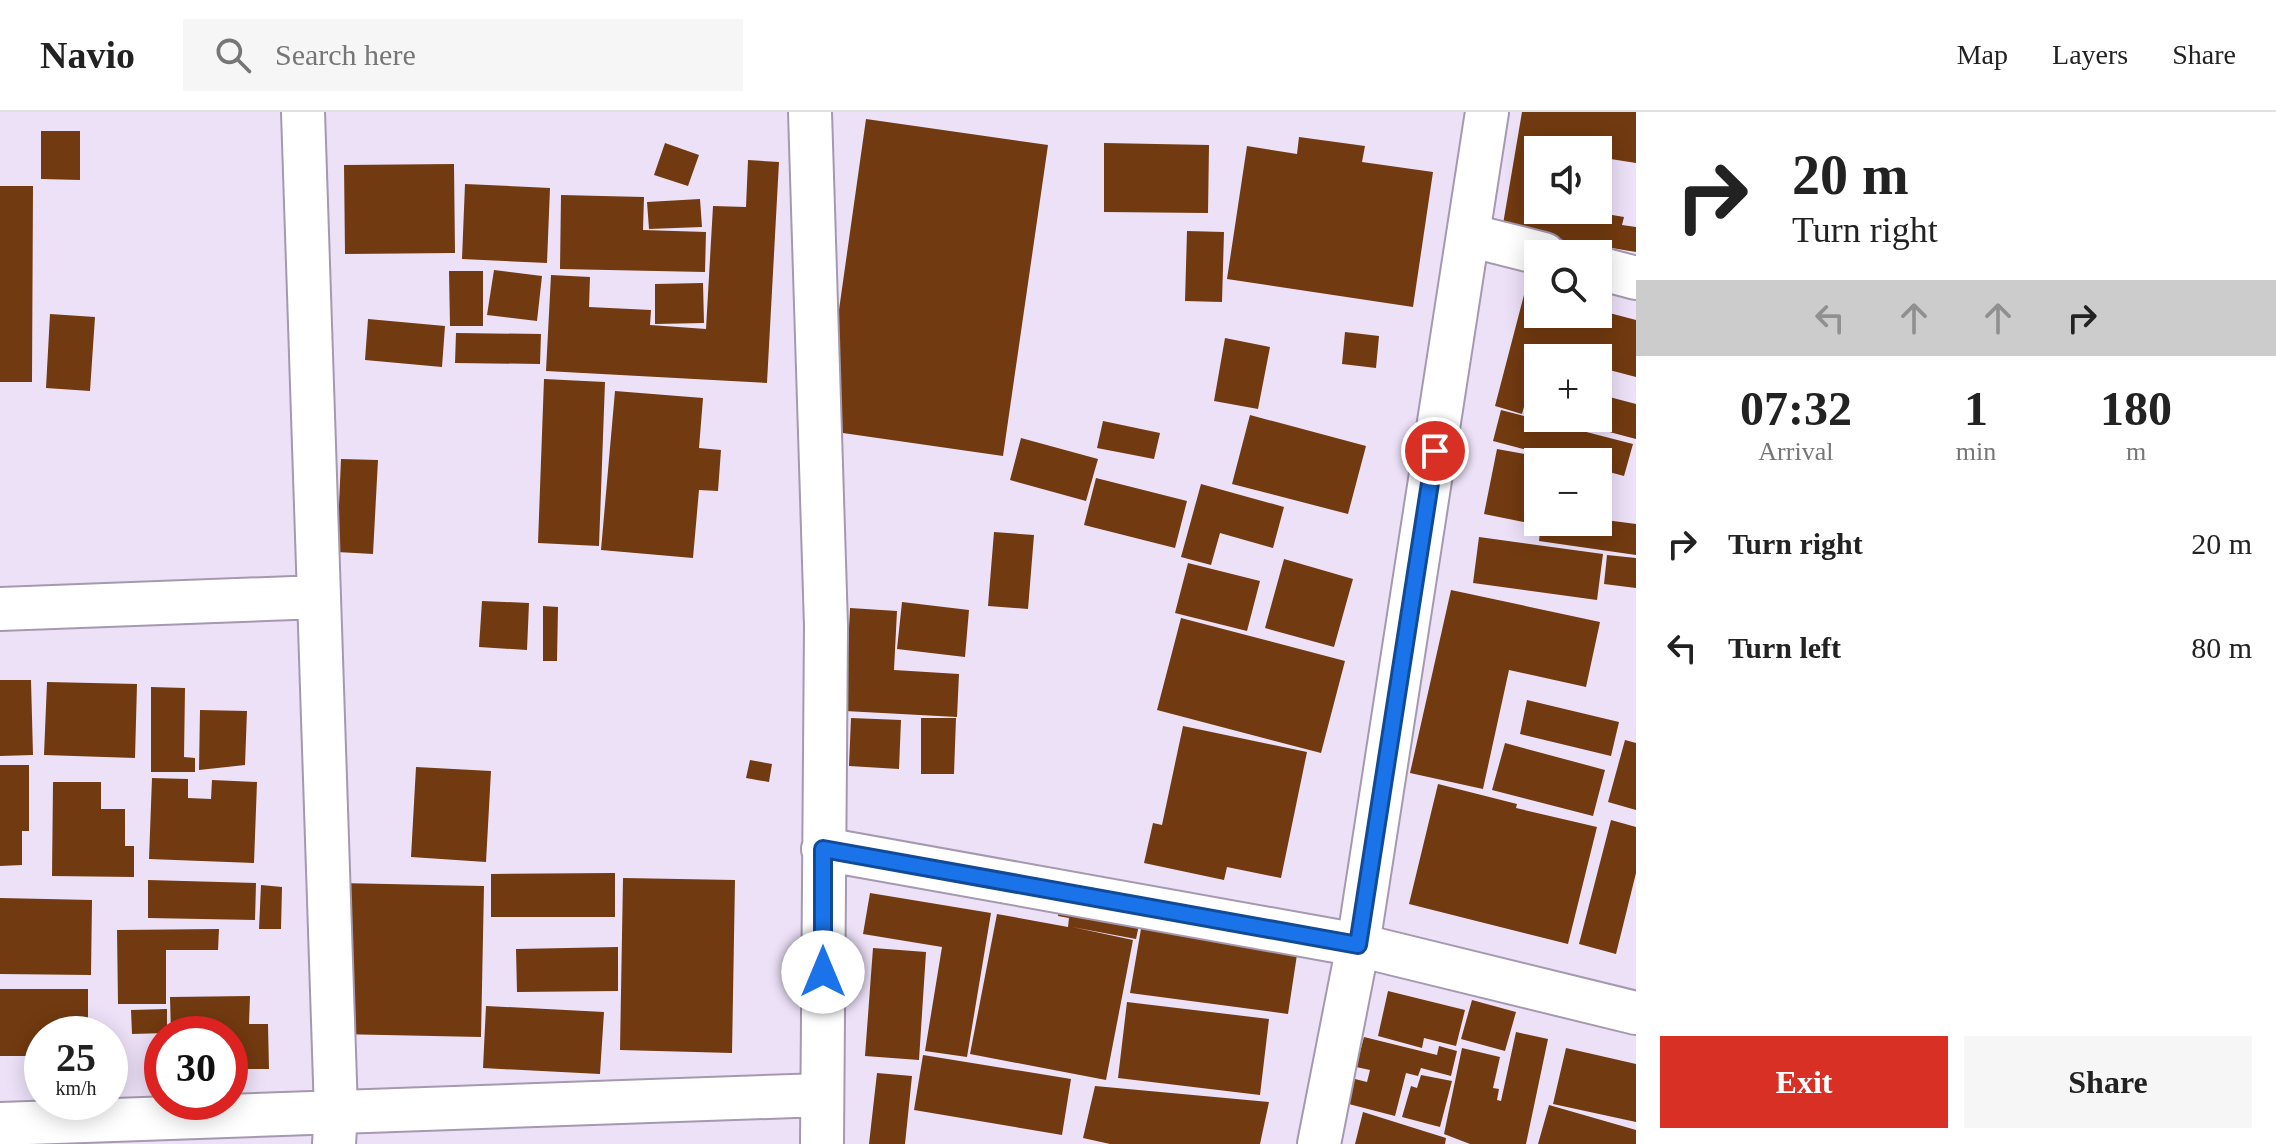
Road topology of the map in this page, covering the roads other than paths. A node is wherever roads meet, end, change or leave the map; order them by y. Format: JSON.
{"nodes":[{"id":1,"x":303,"y":112,"type":"edge"},
{"id":2,"x":810,"y":112,"type":"edge"},
{"id":3,"x":1487,"y":112,"type":"edge"},
{"id":4,"x":1468,"y":235,"type":"junction"},
{"id":5,"x":1524,"y":249,"type":"edge"},
{"id":6,"x":1612,"y":272,"type":"edge"},
{"id":7,"x":1636,"y":278,"type":"edge"},
{"id":8,"x":319,"y":597,"type":"junction"},
{"id":9,"x":0,"y":609,"type":"edge"},
{"id":10,"x":823,"y":849,"type":"junction"},
{"id":11,"x":1358,"y":945,"type":"junction"},
{"id":12,"x":1636,"y":1013,"type":"edge"},
{"id":13,"x":822,"y":1095,"type":"junction"},
{"id":14,"x":0,"y":1124,"type":"edge"},
{"id":15,"x":335,"y":1128,"type":"edge"},
{"id":16,"x":822,"y":1144,"type":"edge"},
{"id":17,"x":1319,"y":1144,"type":"edge"}],
"edges":[{"from":1,"to":8,"type":"street"},
{"from":2,"to":10,"type":"street"},
{"from":3,"to":4,"type":"street"},
{"from":4,"to":5,"type":"street"},
{"from":4,"to":11,"type":"street"},
{"from":6,"to":7,"type":"street"},
{"from":8,"to":9,"type":"street"},
{"from":8,"to":15,"type":"street"},
{"from":10,"to":11,"type":"street"},
{"from":10,"to":13,"type":"street"},
{"from":11,"to":12,"type":"street"},
{"from":11,"to":17,"type":"street"},
{"from":13,"to":15,"type":"street"},
{"from":13,"to":16,"type":"street"},
{"from":14,"to":15,"type":"street"}]}
